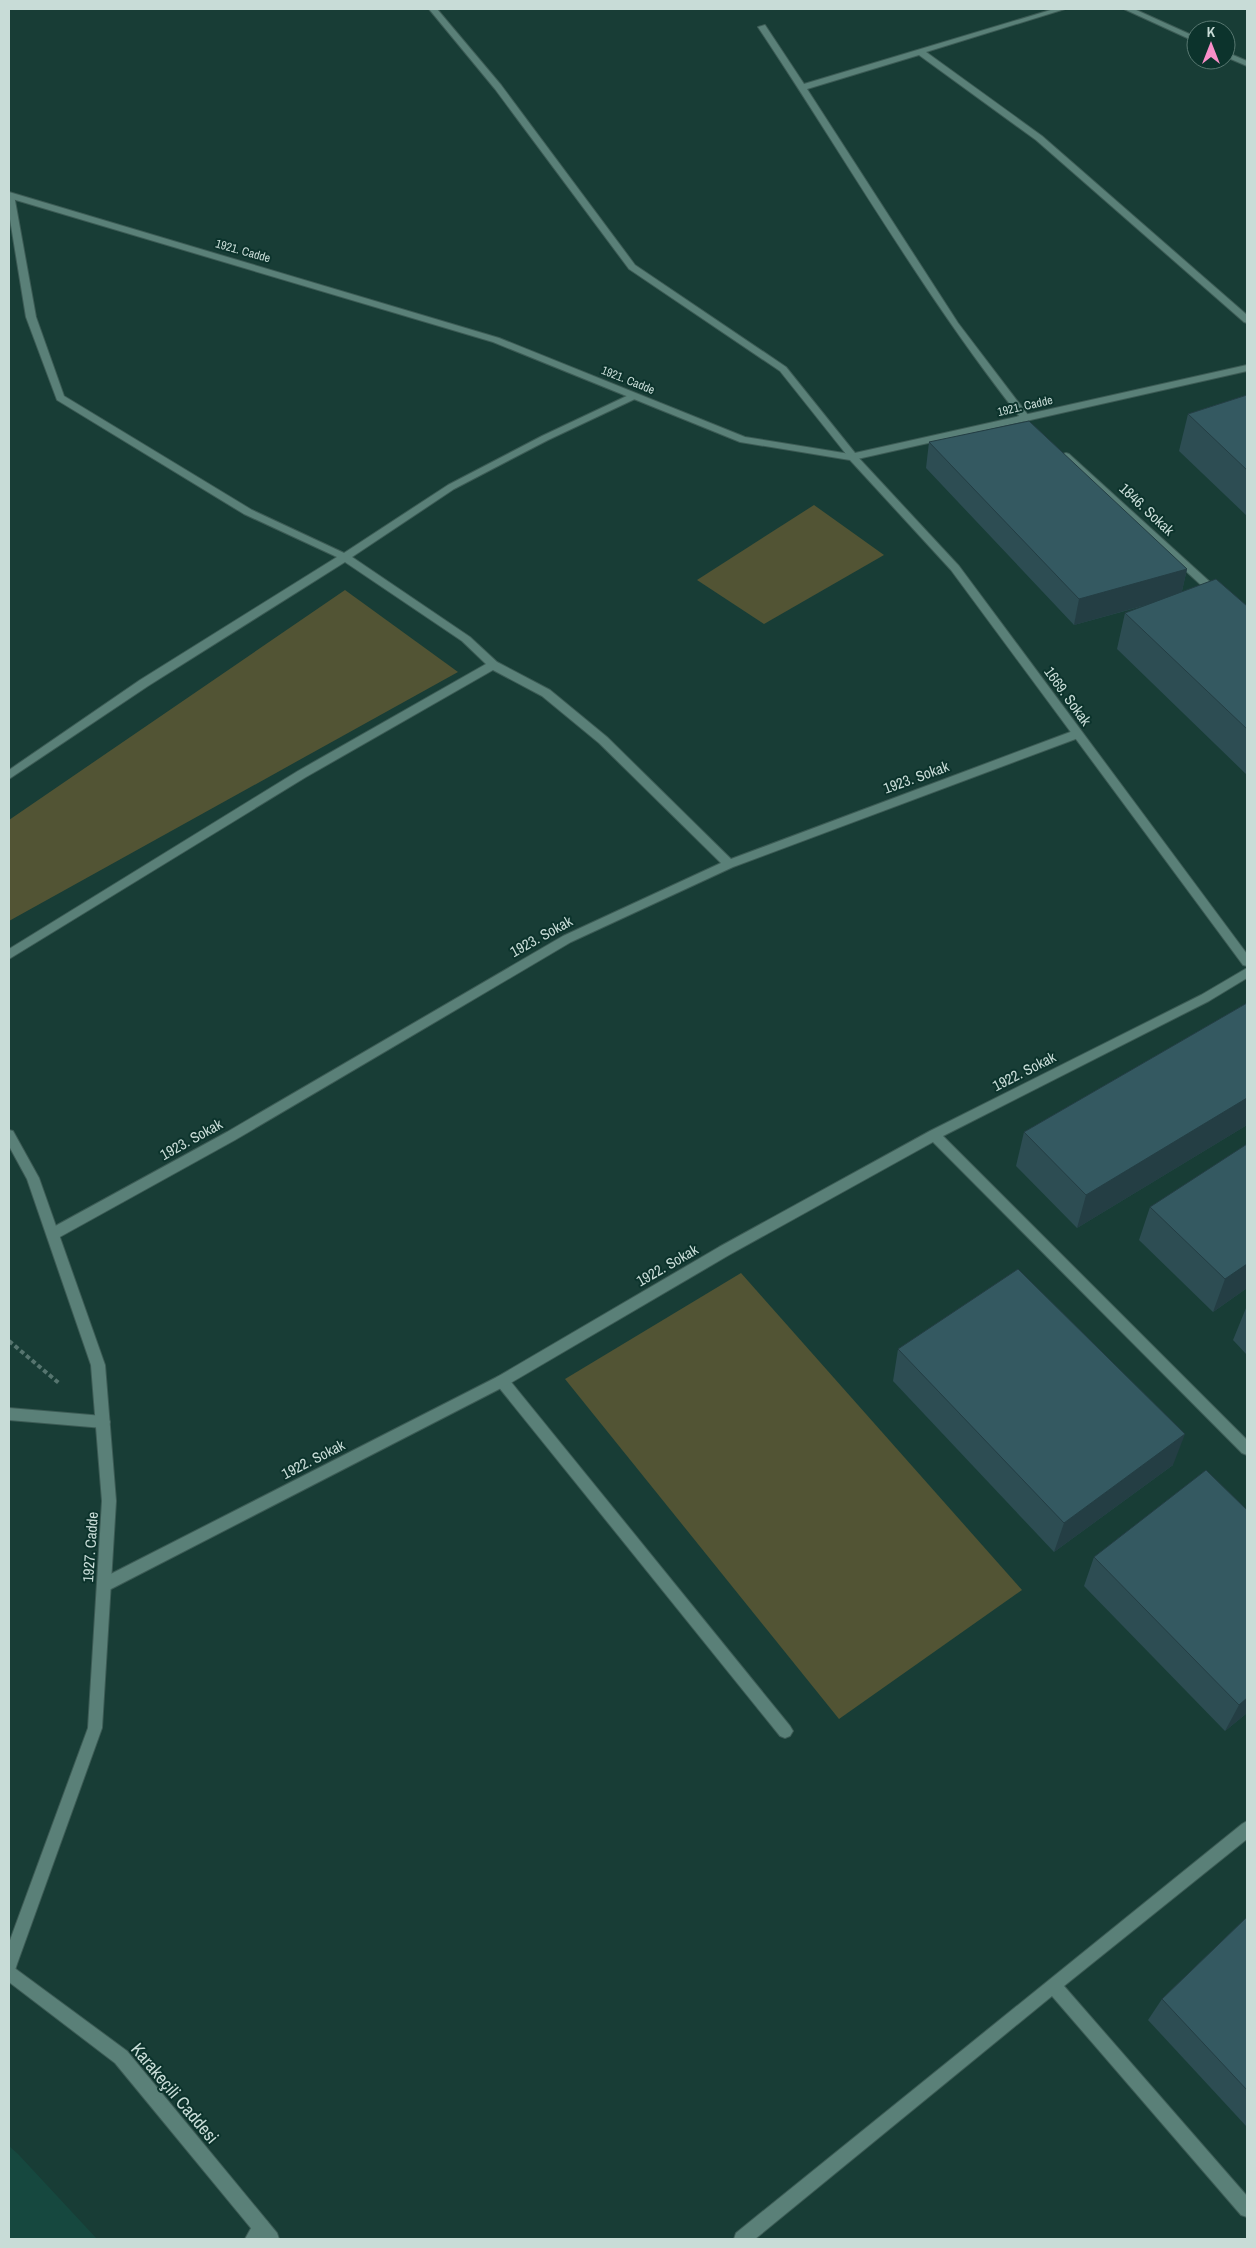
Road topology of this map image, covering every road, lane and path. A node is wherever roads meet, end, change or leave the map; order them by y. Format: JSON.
{"nodes":[{"id":1,"x":433,"y":9,"type":"edge"},
{"id":2,"x":1061,"y":9,"type":"edge"},
{"id":3,"x":1128,"y":9,"type":"edge"},
{"id":4,"x":762,"y":27,"type":"dead end"},
{"id":5,"x":1186,"y":35,"type":"edge"},
{"id":6,"x":922,"y":53,"type":"junction"},
{"id":7,"x":804,"y":87,"type":"junction"},
{"id":8,"x":9,"y":195,"type":"edge"},
{"id":9,"x":1247,"y":320,"type":"edge"},
{"id":10,"x":1247,"y":368,"type":"edge"},
{"id":11,"x":634,"y":396,"type":"junction"},
{"id":12,"x":1029,"y":422,"type":"junction"},
{"id":13,"x":1062,"y":451,"type":"edge"},
{"id":14,"x":853,"y":457,"type":"junction"},
{"id":15,"x":345,"y":557,"type":"junction"},
{"id":16,"x":1226,"y":602,"type":"edge"},
{"id":17,"x":493,"y":665,"type":"junction"},
{"id":18,"x":1078,"y":734,"type":"junction"},
{"id":19,"x":9,"y":775,"type":"edge"},
{"id":20,"x":729,"y":864,"type":"junction"},
{"id":21,"x":9,"y":955,"type":"edge"},
{"id":22,"x":1247,"y":962,"type":"edge"},
{"id":23,"x":1247,"y":972,"type":"edge"},
{"id":24,"x":9,"y":1135,"type":"edge"},
{"id":25,"x":934,"y":1135,"type":"junction"},
{"id":26,"x":53,"y":1234,"type":"junction"},
{"id":27,"x":9,"y":1341,"type":"edge"},
{"id":28,"x":502,"y":1381,"type":"junction"},
{"id":29,"x":9,"y":1414,"type":"edge"},
{"id":30,"x":103,"y":1422,"type":"junction"},
{"id":31,"x":1247,"y":1448,"type":"edge"},
{"id":32,"x":104,"y":1585,"type":"junction"},
{"id":33,"x":785,"y":1731,"type":"dead end"},
{"id":34,"x":1247,"y":1829,"type":"edge"},
{"id":35,"x":9,"y":1964,"type":"edge"},
{"id":36,"x":9,"y":1972,"type":"edge"},
{"id":37,"x":1053,"y":1985,"type":"junction"},
{"id":38,"x":1247,"y":2209,"type":"edge"},
{"id":39,"x":261,"y":2235,"type":"edge"},
{"id":40,"x":742,"y":2239,"type":"edge"}],
"edges":[{"from":1,"to":14,"type":"street","name":"1669. Sokak"},
{"from":2,"to":6,"type":"street"},
{"from":3,"to":5,"type":"street"},
{"from":4,"to":7,"type":"street"},
{"from":6,"to":7,"type":"street"},
{"from":6,"to":9,"type":"street"},
{"from":7,"to":12,"type":"street"},
{"from":8,"to":11,"type":"street","name":"1921. Cadde"},
{"from":8,"to":15,"type":"street"},
{"from":10,"to":12,"type":"street","name":"1921. Cadde"},
{"from":11,"to":14,"type":"street","name":"1921. Cadde"},
{"from":11,"to":15,"type":"street"},
{"from":12,"to":14,"type":"street","name":"1921. Cadde"},
{"from":13,"to":16,"type":"street","name":"1846. Sokak"},
{"from":14,"to":18,"type":"street","name":"1669. Sokak"},
{"from":15,"to":17,"type":"street"},
{"from":15,"to":19,"type":"street"},
{"from":17,"to":20,"type":"street"},
{"from":17,"to":21,"type":"street"},
{"from":18,"to":20,"type":"street","name":"1923. Sokak"},
{"from":18,"to":22,"type":"street","name":"1669. Sokak"},
{"from":20,"to":26,"type":"street","name":"1923. Sokak"},
{"from":23,"to":25,"type":"street","name":"1922. Sokak"},
{"from":24,"to":26,"type":"street","name":"1927. Cadde"},
{"from":25,"to":28,"type":"street","name":"1922. Sokak"},
{"from":25,"to":31,"type":"street"},
{"from":26,"to":30,"type":"street","name":"1927. Cadde"},
{"from":27,"to":30,"type":"path"},
{"from":28,"to":32,"type":"street","name":"1922. Sokak"},
{"from":28,"to":33,"type":"street"},
{"from":29,"to":30,"type":"street"},
{"from":30,"to":32,"type":"street","name":"1927. Cadde"},
{"from":32,"to":35,"type":"street","name":"1927. Cadde"},
{"from":34,"to":37,"type":"street"},
{"from":36,"to":39,"type":"street","name":"Karakeçili Caddesi"},
{"from":37,"to":38,"type":"street"},
{"from":37,"to":40,"type":"street"}]}
